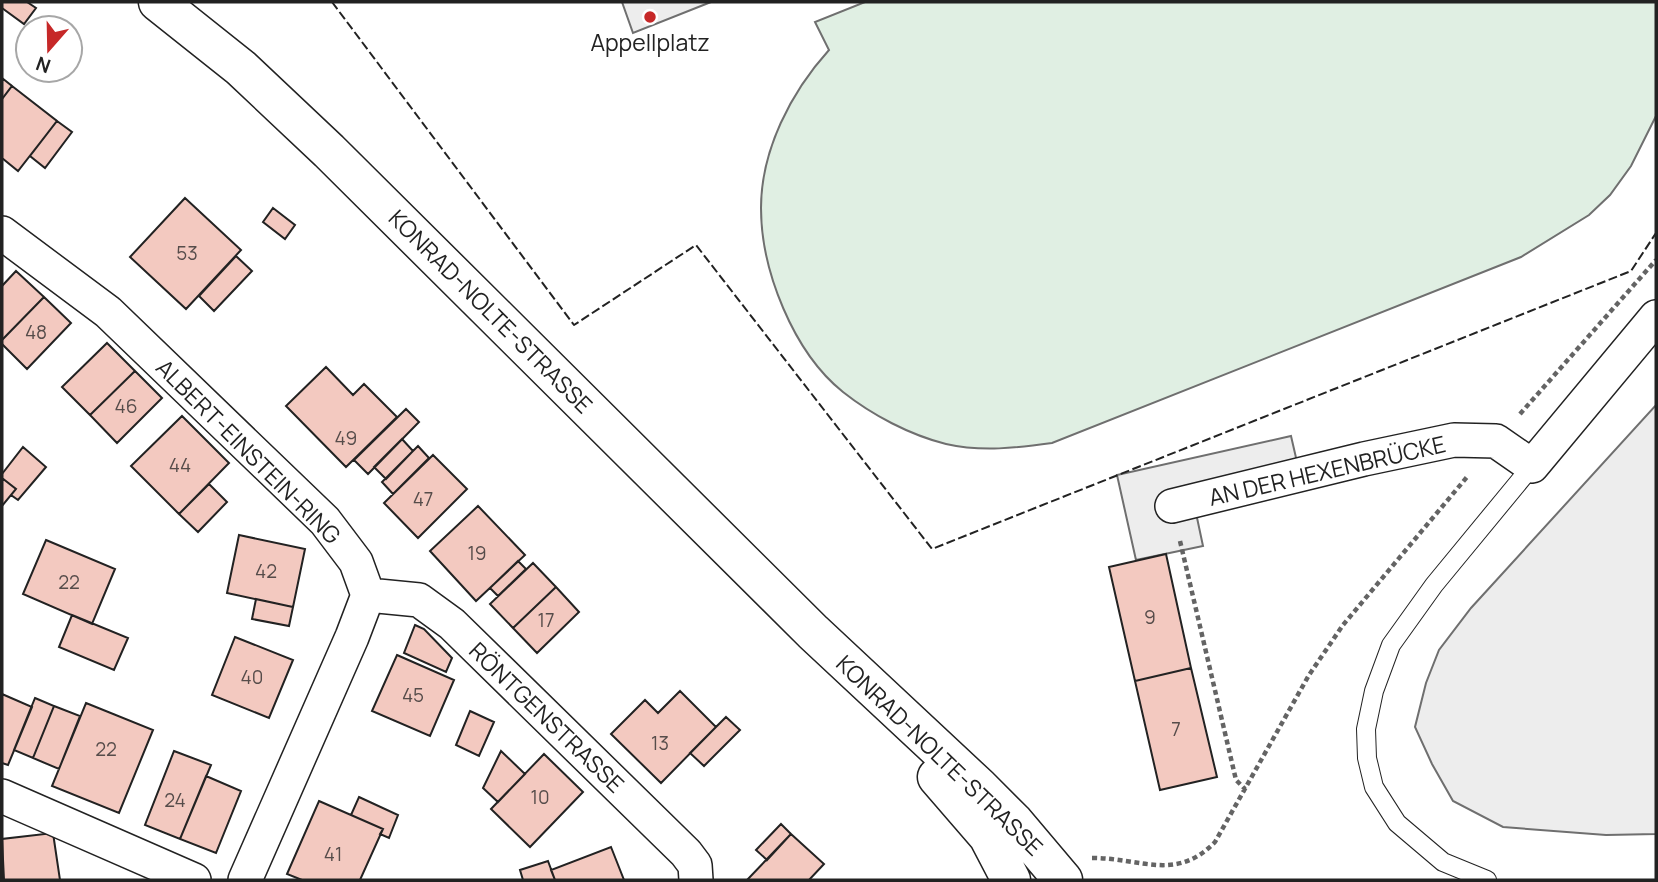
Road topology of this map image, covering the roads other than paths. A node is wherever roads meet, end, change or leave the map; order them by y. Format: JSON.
{"nodes":[{"id":1,"x":158,"y":2,"type":"edge"},
{"id":2,"x":2,"y":233,"type":"edge"},
{"id":3,"x":1656,"y":317,"type":"edge"},
{"id":4,"x":1525,"y":476,"type":"junction"},
{"id":5,"x":1171,"y":506,"type":"road end"},
{"id":6,"x":368,"y":595,"type":"junction"},
{"id":7,"x":813,"y":632,"type":"junction"},
{"id":8,"x":2,"y":796,"type":"edge"},
{"id":9,"x":1073,"y":870,"type":"edge"},
{"id":10,"x":194,"y":880,"type":"edge"},
{"id":11,"x":245,"y":880,"type":"edge"},
{"id":12,"x":696,"y":880,"type":"edge"},
{"id":13,"x":1011,"y":880,"type":"edge"},
{"id":14,"x":1487,"y":880,"type":"edge"}],
"edges":[{"from":1,"to":7,"type":"street","name":"KONRAD-NOLTE-STRASSE"},
{"from":2,"to":6,"type":"street","name":"ALBERT-EINSTEIN-RING"},
{"from":3,"to":4,"type":"street"},
{"from":4,"to":5,"type":"street","name":"AN DER HEXENBRÜCKE"},
{"from":4,"to":14,"type":"lane"},
{"from":6,"to":11,"type":"street"},
{"from":6,"to":12,"type":"street","name":"RÖNTGENSTRASSE"},
{"from":7,"to":9,"type":"street","name":"KONRAD-NOLTE-STRASSE"},
{"from":7,"to":13,"type":"street","name":"KONRAD-NOLTE-STRASSE"},
{"from":8,"to":10,"type":"street"}]}
